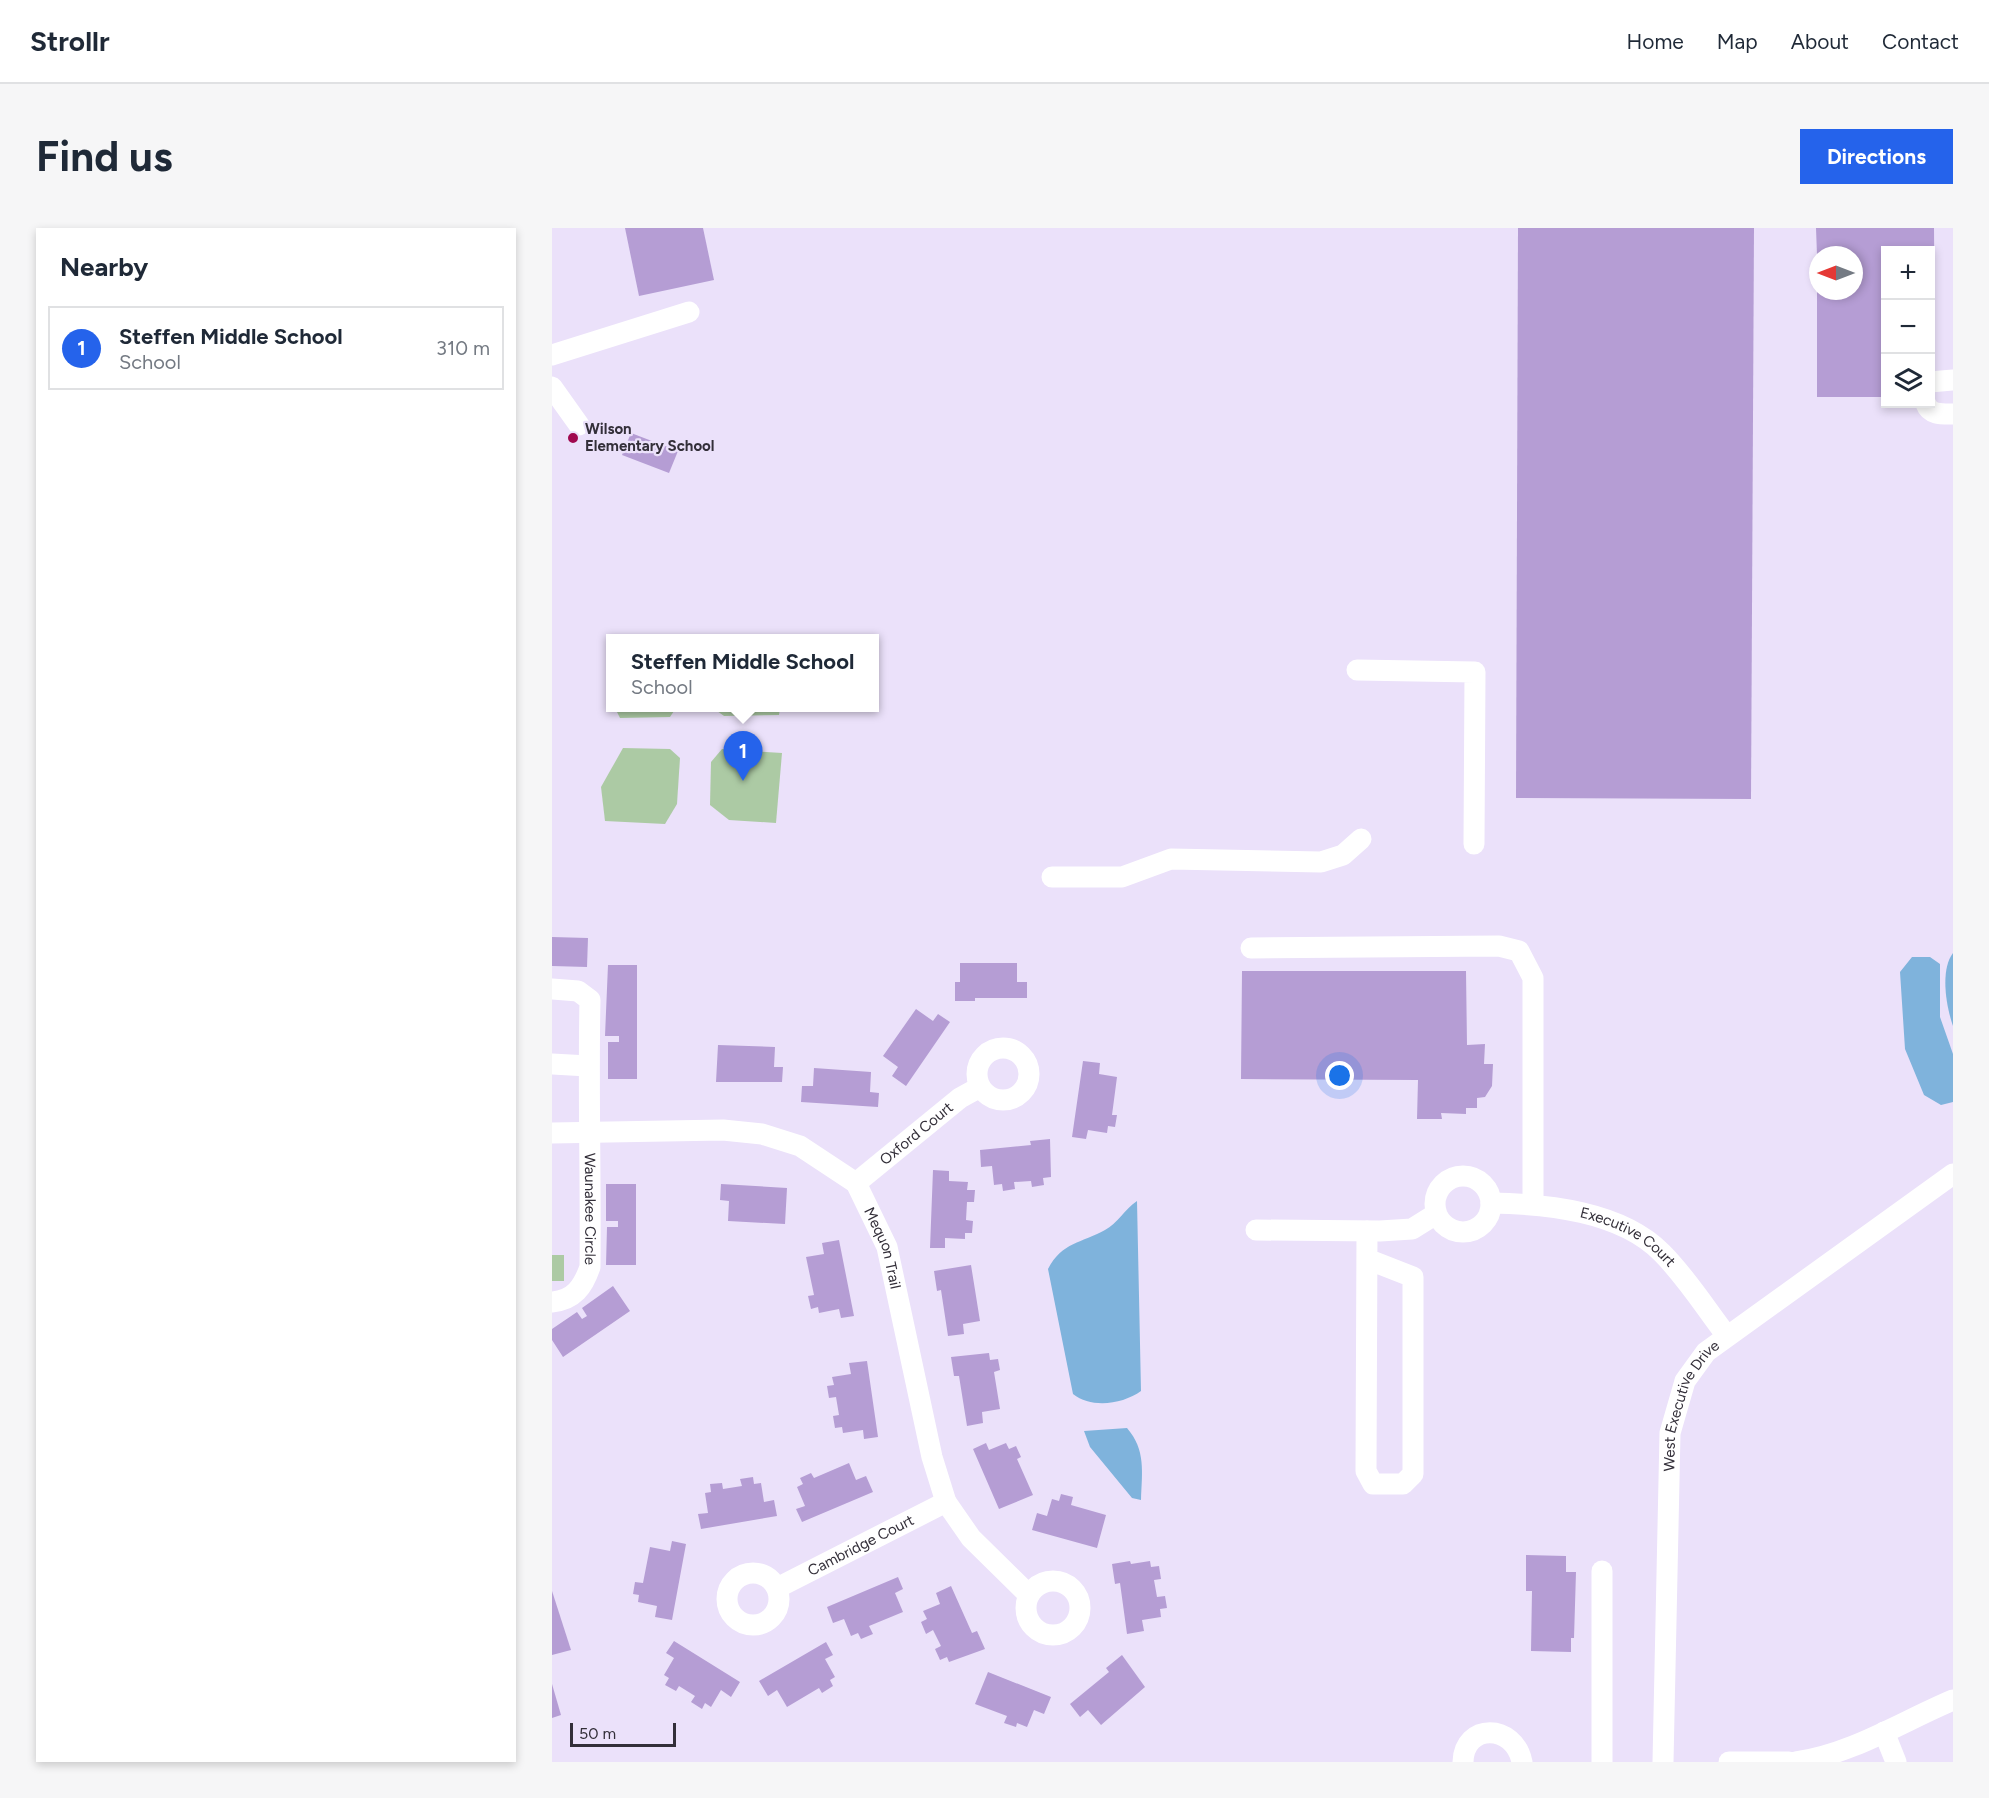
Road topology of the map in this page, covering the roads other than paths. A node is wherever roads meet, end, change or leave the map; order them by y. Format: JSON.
{"nodes":[{"id":1,"x":689,"y":312,"type":"dead end"},
{"id":2,"x":552,"y":355,"type":"edge"},
{"id":3,"x":1953,"y":380,"type":"edge"},
{"id":4,"x":1935,"y":382,"type":"edge"},
{"id":5,"x":552,"y":387,"type":"edge"},
{"id":6,"x":1929,"y":408,"type":"edge"},
{"id":7,"x":1953,"y":414,"type":"edge"},
{"id":8,"x":579,"y":425,"type":"dead end"},
{"id":9,"x":1357,"y":670,"type":"dead end"},
{"id":10,"x":1361,"y":839,"type":"dead end"},
{"id":11,"x":1474,"y":844,"type":"dead end"},
{"id":12,"x":1052,"y":877,"type":"dead end"},
{"id":13,"x":1251,"y":948,"type":"dead end"},
{"id":14,"x":552,"y":989,"type":"edge"},
{"id":15,"x":552,"y":1064,"type":"edge"},
{"id":16,"x":588,"y":1065,"type":"junction"},
{"id":17,"x":980,"y":1088,"type":"dead end"},
{"id":18,"x":591,"y":1132,"type":"junction"},
{"id":19,"x":552,"y":1133,"type":"edge"},
{"id":20,"x":1953,"y":1174,"type":"edge"},
{"id":21,"x":856,"y":1183,"type":"junction"},
{"id":22,"x":1491,"y":1203,"type":"junction"},
{"id":23,"x":1533,"y":1204,"type":"junction"},
{"id":24,"x":1436,"y":1214,"type":"junction"},
{"id":25,"x":1256,"y":1230,"type":"dead end"},
{"id":26,"x":1367,"y":1231,"type":"junction"},
{"id":27,"x":1367,"y":1259,"type":"junction"},
{"id":28,"x":552,"y":1302,"type":"edge"},
{"id":29,"x":1727,"y":1336,"type":"junction"},
{"id":30,"x":946,"y":1502,"type":"junction"},
{"id":31,"x":1602,"y":1571,"type":"dead end"},
{"id":32,"x":777,"y":1588,"type":"dead end"},
{"id":33,"x":1029,"y":1595,"type":"dead end"},
{"id":34,"x":1953,"y":1700,"type":"edge"},
{"id":35,"x":1884,"y":1732,"type":"junction"},
{"id":36,"x":1463,"y":1762,"type":"edge"},
{"id":37,"x":1522,"y":1762,"type":"edge"},
{"id":38,"x":1602,"y":1762,"type":"edge"},
{"id":39,"x":1663,"y":1762,"type":"edge"},
{"id":40,"x":1729,"y":1762,"type":"edge"},
{"id":41,"x":1777,"y":1762,"type":"edge"},
{"id":42,"x":1788,"y":1762,"type":"edge"},
{"id":43,"x":1796,"y":1762,"type":"edge"},
{"id":44,"x":1896,"y":1762,"type":"edge"}],
"edges":[{"from":1,"to":2,"type":"street"},
{"from":3,"to":4,"type":"street"},
{"from":5,"to":8,"type":"street"},
{"from":6,"to":7,"type":"street"},
{"from":9,"to":11,"type":"street"},
{"from":10,"to":12,"type":"street"},
{"from":13,"to":23,"type":"street"},
{"from":14,"to":16,"type":"street","name":"Waunakee Circle"},
{"from":15,"to":16,"type":"street"},
{"from":16,"to":18,"type":"street","name":"Waunakee Circle"},
{"from":17,"to":21,"type":"street","name":"Oxford Court"},
{"from":18,"to":19,"type":"street"},
{"from":18,"to":21,"type":"street"},
{"from":18,"to":28,"type":"street","name":"Waunakee Circle"},
{"from":20,"to":29,"type":"street","name":"West Executive Drive"},
{"from":21,"to":30,"type":"street","name":"Mequon Trail"},
{"from":22,"to":23,"type":"street","name":"Executive Court"},
{"from":22,"to":24,"type":"street"},
{"from":22,"to":24,"type":"street"},
{"from":23,"to":29,"type":"street","name":"Executive Court"},
{"from":24,"to":26,"type":"street"},
{"from":25,"to":26,"type":"street"},
{"from":26,"to":27,"type":"street"},
{"from":27,"to":27,"type":"street"},
{"from":29,"to":39,"type":"street","name":"West Executive Drive"},
{"from":30,"to":32,"type":"street","name":"Cambridge Court"},
{"from":30,"to":33,"type":"street","name":"Mequon Trail"},
{"from":31,"to":38,"type":"street"},
{"from":34,"to":35,"type":"street"},
{"from":35,"to":43,"type":"street"},
{"from":35,"to":44,"type":"street"},
{"from":36,"to":37,"type":"street"},
{"from":40,"to":41,"type":"street"},
{"from":41,"to":42,"type":"street"}]}
